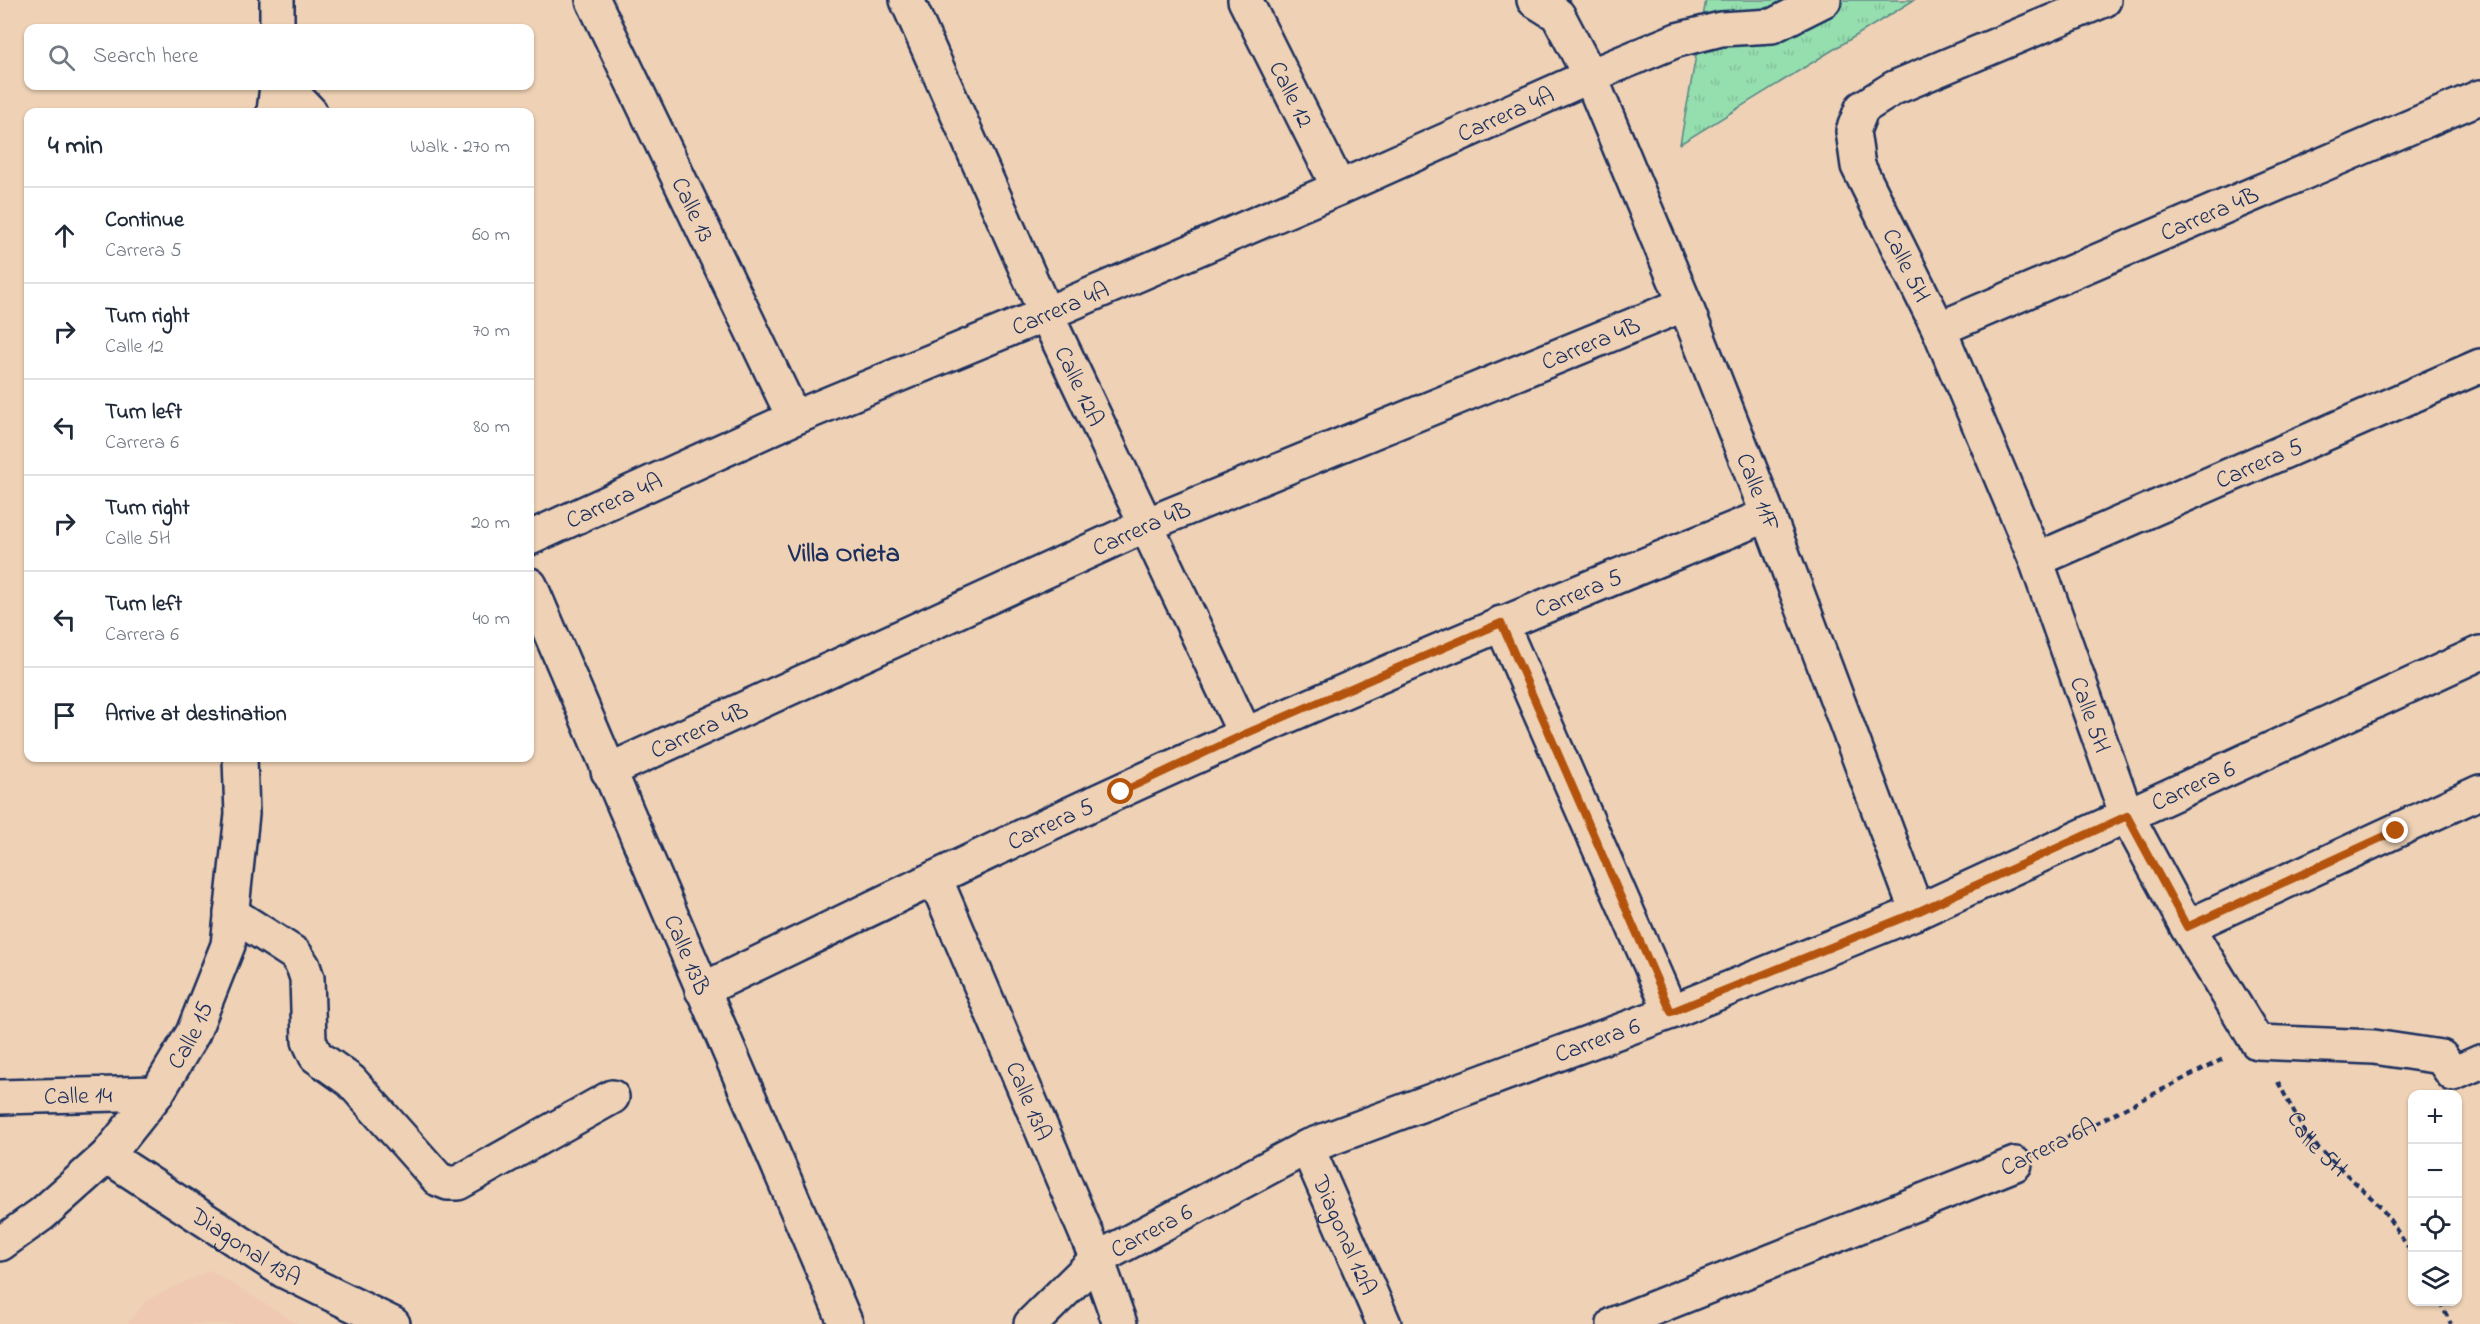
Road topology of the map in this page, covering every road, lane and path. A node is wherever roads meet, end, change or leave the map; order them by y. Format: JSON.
{"nodes":[{"id":1,"x":277,"y":0,"type":"edge"},
{"id":2,"x":593,"y":0,"type":"edge"},
{"id":3,"x":907,"y":0,"type":"edge"},
{"id":4,"x":1245,"y":0,"type":"edge"},
{"id":5,"x":1534,"y":0,"type":"edge"},
{"id":6,"x":1824,"y":0,"type":"edge"},
{"id":7,"x":2104,"y":0,"type":"edge"},
{"id":8,"x":277,"y":24,"type":"edge"},
{"id":9,"x":1590,"y":76,"type":"junction"},
{"id":10,"x":277,"y":90,"type":"edge"},
{"id":11,"x":289,"y":90,"type":"edge"},
{"id":12,"x":2480,"y":97,"type":"edge"},
{"id":13,"x":274,"y":108,"type":"edge"},
{"id":14,"x":306,"y":108,"type":"edge"},
{"id":15,"x":1339,"y":188,"type":"junction"},
{"id":16,"x":1685,"y":304,"type":"junction"},
{"id":17,"x":1046,"y":314,"type":"junction"},
{"id":18,"x":1938,"y":329,"type":"junction"},
{"id":19,"x":2480,"y":366,"type":"edge"},
{"id":20,"x":794,"y":418,"type":"junction"},
{"id":21,"x":1768,"y":514,"type":"junction"},
{"id":22,"x":1146,"y":525,"type":"junction"},
{"id":23,"x":534,"y":536,"type":"edge"},
{"id":24,"x":2036,"y":560,"type":"junction"},
{"id":25,"x":534,"y":595,"type":"edge"},
{"id":26,"x":1501,"y":623,"type":"junction"},
{"id":27,"x":2480,"y":654,"type":"edge"},
{"id":28,"x":1245,"y":734,"type":"junction"},
{"id":29,"x":240,"y":762,"type":"edge"},
{"id":30,"x":608,"y":771,"type":"junction"},
{"id":31,"x":2480,"y":792,"type":"edge"},
{"id":32,"x":2127,"y":816,"type":"junction"},
{"id":33,"x":935,"y":878,"type":"junction"},
{"id":34,"x":1917,"y":912,"type":"junction"},
{"id":35,"x":231,"y":913,"type":"junction"},
{"id":36,"x":2187,"y":927,"type":"junction"},
{"id":37,"x":702,"y":990,"type":"junction"},
{"id":38,"x":1671,"y":1012,"type":"junction"},
{"id":39,"x":2257,"y":1042,"type":"junction"},
{"id":40,"x":2480,"y":1062,"type":"edge"},
{"id":41,"x":157,"y":1093,"type":"junction"},
{"id":42,"x":0,"y":1097,"type":"edge"},
{"id":43,"x":612,"y":1097,"type":"dead end"},
{"id":44,"x":1307,"y":1147,"type":"junction"},
{"id":45,"x":107,"y":1156,"type":"junction"},
{"id":46,"x":2015,"y":1164,"type":"joint"},
{"id":47,"x":0,"y":1244,"type":"edge"},
{"id":48,"x":2408,"y":1246,"type":"edge"},
{"id":49,"x":1097,"y":1259,"type":"junction"},
{"id":50,"x":2442,"y":1306,"type":"edge"},
{"id":51,"x":393,"y":1324,"type":"edge"},
{"id":52,"x":846,"y":1324,"type":"edge"},
{"id":53,"x":1031,"y":1324,"type":"edge"},
{"id":54,"x":1120,"y":1324,"type":"edge"},
{"id":55,"x":1384,"y":1324,"type":"edge"},
{"id":56,"x":1614,"y":1324,"type":"edge"},
{"id":57,"x":2451,"y":1324,"type":"edge"}],
"edges":[{"from":1,"to":8,"type":"street"},
{"from":2,"to":20,"type":"street","name":"Calle 13"},
{"from":3,"to":17,"type":"street","name":"Calle 12A"},
{"from":4,"to":15,"type":"street","name":"Calle 12"},
{"from":5,"to":9,"type":"street","name":"Calle 11F"},
{"from":6,"to":9,"type":"street","name":"Carrera 4A"},
{"from":7,"to":18,"type":"street","name":"Calle 5H"},
{"from":9,"to":15,"type":"street","name":"Carrera 4A"},
{"from":9,"to":16,"type":"street","name":"Calle 11F"},
{"from":10,"to":13,"type":"street"},
{"from":11,"to":14,"type":"street"},
{"from":12,"to":18,"type":"street","name":"Carrera 4B"},
{"from":15,"to":17,"type":"street","name":"Carrera 4A"},
{"from":16,"to":21,"type":"street","name":"Calle 11F"},
{"from":16,"to":22,"type":"street","name":"Carrera 4B"},
{"from":17,"to":20,"type":"street","name":"Carrera 4A"},
{"from":17,"to":22,"type":"street","name":"Calle 12A"},
{"from":18,"to":24,"type":"street","name":"Calle 5H"},
{"from":19,"to":24,"type":"street","name":"Carrera 5"},
{"from":20,"to":23,"type":"street","name":"Carrera 4A"},
{"from":21,"to":26,"type":"street","name":"Carrera 5"},
{"from":21,"to":34,"type":"street","name":"Calle 11F"},
{"from":22,"to":28,"type":"street","name":"Calle 12A"},
{"from":22,"to":30,"type":"street","name":"Carrera 4B"},
{"from":24,"to":32,"type":"street","name":"Calle 5H"},
{"from":25,"to":30,"type":"street","name":"Calle 13B"},
{"from":26,"to":28,"type":"street","name":"Carrera 5"},
{"from":26,"to":38,"type":"street"},
{"from":27,"to":32,"type":"street","name":"Carrera 6"},
{"from":28,"to":33,"type":"street","name":"Carrera 5"},
{"from":29,"to":35,"type":"street","name":"Calle 15"},
{"from":30,"to":37,"type":"street","name":"Calle 13B"},
{"from":31,"to":36,"type":"street"},
{"from":32,"to":34,"type":"street","name":"Carrera 6"},
{"from":32,"to":36,"type":"street","name":"Calle 5H"},
{"from":33,"to":37,"type":"street","name":"Carrera 5"},
{"from":33,"to":49,"type":"street","name":"Calle 13A"},
{"from":34,"to":38,"type":"street","name":"Carrera 6"},
{"from":35,"to":41,"type":"street","name":"Calle 15"},
{"from":35,"to":43,"type":"street"},
{"from":36,"to":39,"type":"street","name":"Calle 5H"},
{"from":37,"to":52,"type":"street","name":"Calle 13B"},
{"from":38,"to":44,"type":"street","name":"Carrera 6"},
{"from":39,"to":40,"type":"street"},
{"from":39,"to":46,"type":"path","name":"Carrera 6A"},
{"from":39,"to":48,"type":"path","name":"Calle 5H"},
{"from":41,"to":42,"type":"street","name":"Calle 14"},
{"from":41,"to":45,"type":"street","name":"Calle 15"},
{"from":44,"to":49,"type":"street","name":"Carrera 6"},
{"from":44,"to":55,"type":"street","name":"Diagonal 12A"},
{"from":45,"to":47,"type":"street","name":"Calle 15"},
{"from":45,"to":51,"type":"street","name":"Diagonal 13A"},
{"from":46,"to":56,"type":"street","name":"Carrera 6A"},
{"from":49,"to":53,"type":"street","name":"Carrera 6"},
{"from":49,"to":54,"type":"street","name":"Calle 13A"},
{"from":50,"to":57,"type":"path"}]}
